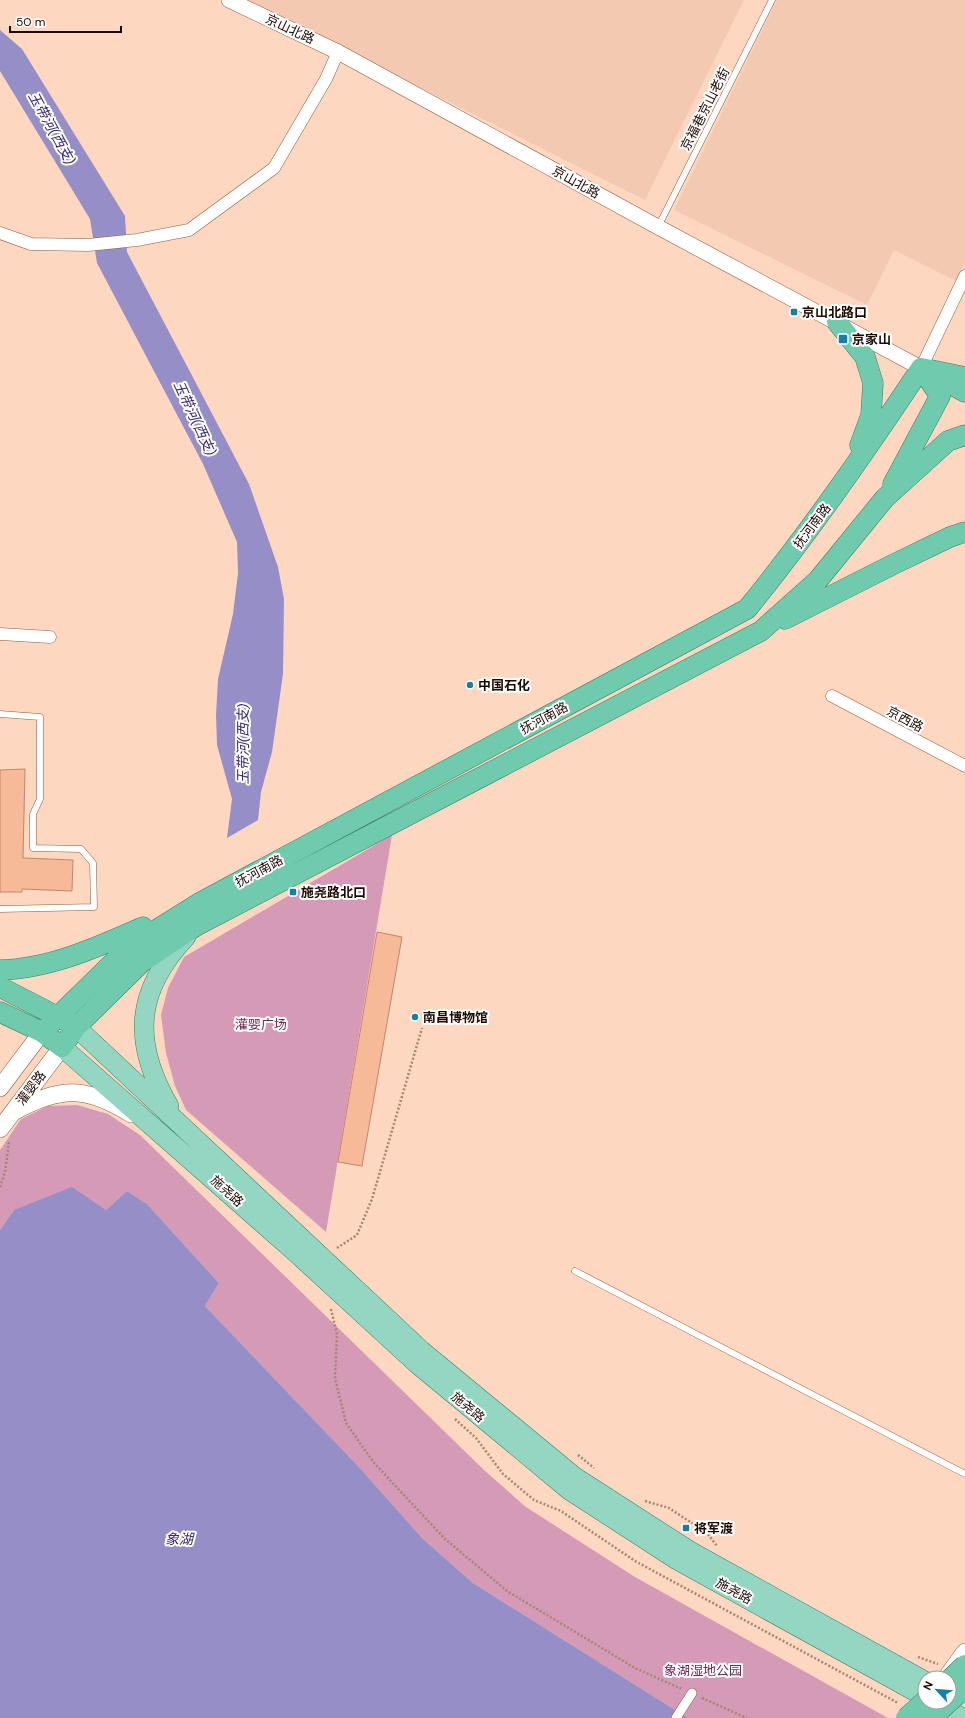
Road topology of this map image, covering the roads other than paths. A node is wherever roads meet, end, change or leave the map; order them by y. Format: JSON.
{"nodes":[{"id":1,"x":229,"y":0,"type":"edge"},
{"id":2,"x":772,"y":0,"type":"edge"},
{"id":3,"x":338,"y":52,"type":"junction"},
{"id":4,"x":658,"y":227,"type":"junction"},
{"id":5,"x":0,"y":233,"type":"edge"},
{"id":6,"x":965,"y":276,"type":"edge"},
{"id":7,"x":836,"y":322,"type":"junction"},
{"id":8,"x":921,"y":368,"type":"junction"},
{"id":9,"x":965,"y":377,"type":"edge"},
{"id":10,"x":965,"y":392,"type":"edge"},
{"id":11,"x":965,"y":435,"type":"edge"},
{"id":12,"x":849,"y":475,"type":"junction"},
{"id":13,"x":885,"y":498,"type":"junction"},
{"id":14,"x":965,"y":532,"type":"edge"},
{"id":15,"x":761,"y":631,"type":"junction"},
{"id":16,"x":0,"y":634,"type":"edge"},
{"id":17,"x":50,"y":637,"type":"dead end"},
{"id":18,"x":832,"y":696,"type":"dead end"},
{"id":19,"x":0,"y":714,"type":"edge"},
{"id":20,"x":965,"y":766,"type":"edge"},
{"id":21,"x":201,"y":902,"type":"junction"},
{"id":22,"x":0,"y":909,"type":"edge"},
{"id":23,"x":196,"y":926,"type":"junction"},
{"id":24,"x":0,"y":970,"type":"edge"},
{"id":25,"x":0,"y":987,"type":"edge"},
{"id":26,"x":0,"y":1012,"type":"edge"},
{"id":27,"x":58,"y":1015,"type":"junction"},
{"id":28,"x":76,"y":1028,"type":"junction"},
{"id":29,"x":42,"y":1032,"type":"junction"},
{"id":30,"x":62,"y":1047,"type":"junction"},
{"id":31,"x":0,"y":1088,"type":"edge"},
{"id":32,"x":12,"y":1112,"type":"junction"},
{"id":33,"x":178,"y":1121,"type":"junction"},
{"id":34,"x":0,"y":1129,"type":"edge"},
{"id":35,"x":166,"y":1136,"type":"junction"},
{"id":36,"x":575,"y":1271,"type":"dead end"},
{"id":37,"x":965,"y":1474,"type":"edge"},
{"id":38,"x":965,"y":1652,"type":"edge"},
{"id":39,"x":955,"y":1670,"type":"edge"},
{"id":40,"x":917,"y":1677,"type":"edge"},
{"id":41,"x":965,"y":1688,"type":"edge"},
{"id":42,"x":692,"y":1693,"type":"road end"},
{"id":43,"x":917,"y":1693,"type":"edge"},
{"id":44,"x":917,"y":1708,"type":"edge"},
{"id":45,"x":948,"y":1710,"type":"edge"},
{"id":46,"x":676,"y":1718,"type":"edge"},
{"id":47,"x":906,"y":1718,"type":"edge"},
{"id":48,"x":931,"y":1718,"type":"edge"},
{"id":49,"x":962,"y":1718,"type":"edge"}],
"edges":[{"from":1,"to":3,"type":"street","name":"京山北路"},
{"from":2,"to":4,"type":"lane","name":"京福巷京山老街"},
{"from":3,"to":4,"type":"street","name":"京山北路"},
{"from":3,"to":5,"type":"street"},
{"from":4,"to":7,"type":"street","name":"京山北路"},
{"from":6,"to":8,"type":"street"},
{"from":7,"to":8,"type":"street","name":"京山北路"},
{"from":7,"to":12,"type":"highway"},
{"from":8,"to":9,"type":"highway"},
{"from":8,"to":10,"type":"highway"},
{"from":8,"to":12,"type":"highway","name":"抚河南路"},
{"from":8,"to":13,"type":"highway"},
{"from":11,"to":13,"type":"highway","name":"抚河南路"},
{"from":12,"to":21,"type":"highway","name":"抚河南路"},
{"from":13,"to":15,"type":"highway","name":"抚河南路"},
{"from":14,"to":15,"type":"highway"},
{"from":15,"to":23,"type":"highway","name":"抚河南路"},
{"from":16,"to":17,"type":"street"},
{"from":18,"to":20,"type":"street","name":"京西路"},
{"from":19,"to":22,"type":"lane"},
{"from":21,"to":24,"type":"highway"},
{"from":21,"to":27,"type":"highway","name":"抚河南路"},
{"from":23,"to":28,"type":"highway","name":"抚河南路"},
{"from":23,"to":33,"type":"main road"},
{"from":25,"to":27,"type":"highway"},
{"from":26,"to":29,"type":"highway"},
{"from":27,"to":28,"type":"highway"},
{"from":27,"to":29,"type":"highway","name":"抚河南路"},
{"from":28,"to":30,"type":"highway","name":"抚河南路"},
{"from":28,"to":33,"type":"main road","name":"施尧路"},
{"from":29,"to":30,"type":"highway"},
{"from":29,"to":31,"type":"main road","name":"灌婴路"},
{"from":30,"to":32,"type":"main road","name":"灌婴路"},
{"from":30,"to":35,"type":"main road","name":"施尧路"},
{"from":32,"to":34,"type":"main road","name":"灌婴路"},
{"from":32,"to":35,"type":"main road"},
{"from":33,"to":40,"type":"main road","name":"施尧路"},
{"from":35,"to":43,"type":"main road","name":"施尧路"},
{"from":36,"to":37,"type":"lane"},
{"from":38,"to":39,"type":"main road"},
{"from":41,"to":48,"type":"highway","bridge":true},
{"from":42,"to":46,"type":"street"},
{"from":44,"to":47,"type":"highway","bridge":true},
{"from":45,"to":49,"type":"main road"}]}
